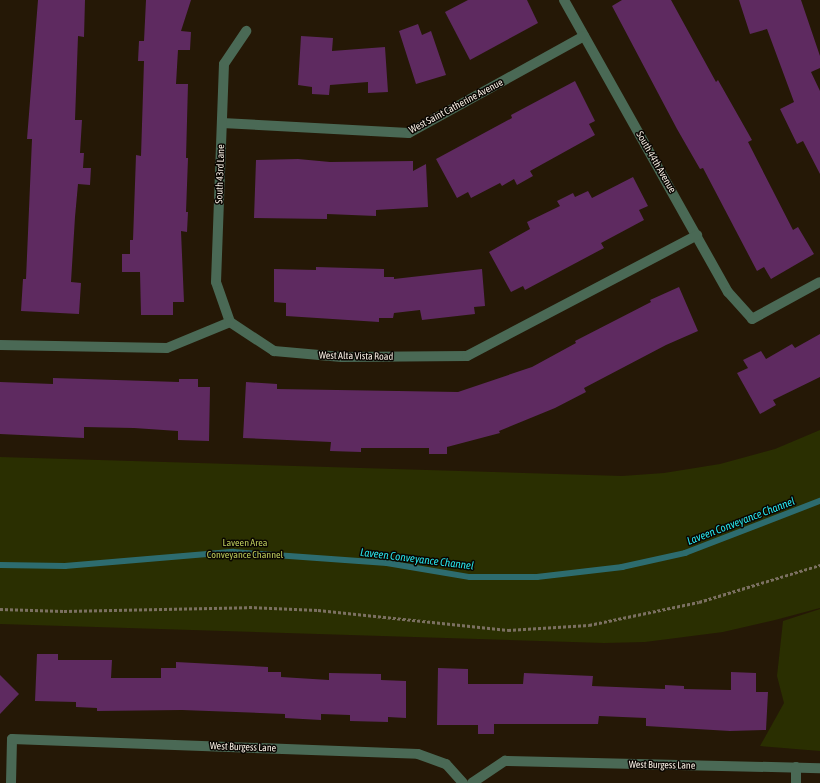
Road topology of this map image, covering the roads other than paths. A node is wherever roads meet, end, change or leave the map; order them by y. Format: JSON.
{"nodes":[{"id":1,"x":564,"y":0,"type":"edge"},
{"id":2,"x":246,"y":31,"type":"dead end"},
{"id":3,"x":584,"y":36,"type":"junction"},
{"id":4,"x":222,"y":123,"type":"junction"},
{"id":5,"x":697,"y":235,"type":"junction"},
{"id":6,"x":820,"y":282,"type":"edge"},
{"id":7,"x":230,"y":322,"type":"junction"},
{"id":8,"x":0,"y":345,"type":"edge"},
{"id":9,"x":796,"y":767,"type":"junction"},
{"id":10,"x":820,"y":768,"type":"edge"},
{"id":11,"x":11,"y":783,"type":"edge"},
{"id":12,"x":463,"y":783,"type":"edge"},
{"id":13,"x":472,"y":783,"type":"edge"},
{"id":14,"x":796,"y":783,"type":"edge"}],
"edges":[{"from":1,"to":3,"type":"street","name":"South 44th Avenue"},
{"from":2,"to":4,"type":"street","name":"South 43rd Lane"},
{"from":3,"to":4,"type":"street","name":"West Saint Catherine Avenue"},
{"from":3,"to":5,"type":"street","name":"South 44th Avenue"},
{"from":4,"to":7,"type":"street","name":"South 43rd Lane"},
{"from":5,"to":6,"type":"street","name":"South 44th Avenue"},
{"from":5,"to":7,"type":"street","name":"West Alta Vista Road"},
{"from":7,"to":8,"type":"street"},
{"from":9,"to":10,"type":"street","name":"West Burgess Lane"},
{"from":9,"to":13,"type":"street","name":"West Burgess Lane"},
{"from":9,"to":14,"type":"street"},
{"from":11,"to":12,"type":"street","name":"West Burgess Lane"}]}
